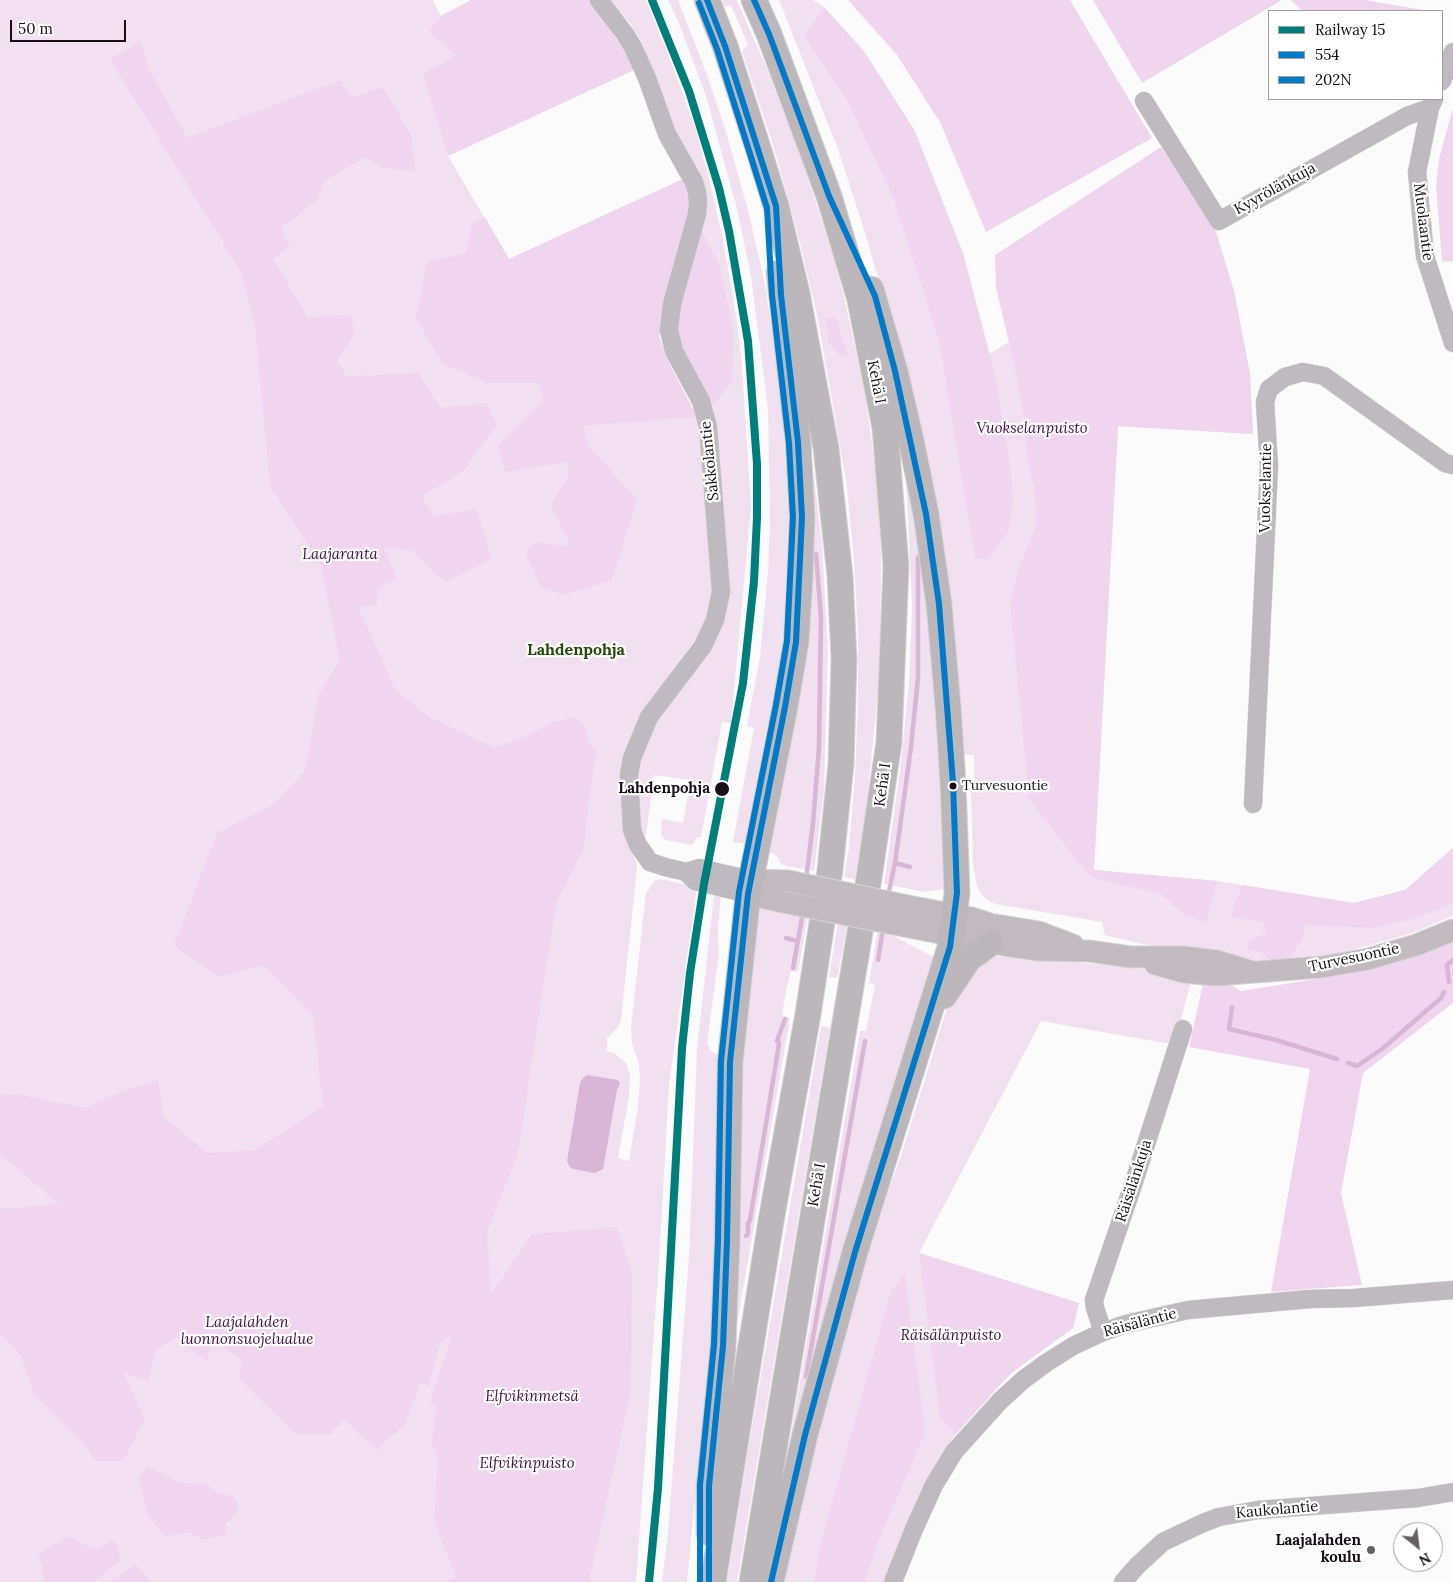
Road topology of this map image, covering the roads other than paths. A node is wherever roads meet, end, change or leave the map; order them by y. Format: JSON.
{"nodes":[{"id":1,"x":599,"y":0,"type":"edge"},
{"id":2,"x":707,"y":0,"type":"edge"},
{"id":3,"x":754,"y":0,"type":"edge"},
{"id":4,"x":1453,"y":52,"type":"edge"},
{"id":5,"x":1443,"y":79,"type":"edge"},
{"id":6,"x":1144,"y":101,"type":"dead end"},
{"id":7,"x":1432,"y":103,"type":"edge"},
{"id":8,"x":829,"y":196,"type":"junction"},
{"id":9,"x":776,"y":206,"type":"junction"},
{"id":10,"x":1453,"y":343,"type":"edge"},
{"id":11,"x":1453,"y":465,"type":"edge"},
{"id":12,"x":1253,"y":804,"type":"dead end"},
{"id":13,"x":749,"y":887,"type":"junction"},
{"id":14,"x":906,"y":916,"type":"junction"},
{"id":15,"x":954,"y":925,"type":"junction"},
{"id":16,"x":1453,"y":930,"type":"edge"},
{"id":17,"x":991,"y":943,"type":"junction"},
{"id":18,"x":1090,"y":951,"type":"junction"},
{"id":19,"x":928,"y":1021,"type":"junction"},
{"id":20,"x":1183,"y":1029,"type":"dead end"},
{"id":21,"x":1453,"y":1290,"type":"edge"},
{"id":22,"x":1103,"y":1332,"type":"junction"},
{"id":23,"x":1453,"y":1492,"type":"edge"},
{"id":24,"x":709,"y":1582,"type":"edge"},
{"id":25,"x":713,"y":1582,"type":"edge"},
{"id":26,"x":752,"y":1582,"type":"edge"},
{"id":27,"x":772,"y":1582,"type":"edge"},
{"id":28,"x":893,"y":1582,"type":"edge"},
{"id":29,"x":1123,"y":1582,"type":"edge"}],
"edges":[{"from":1,"to":13,"type":"street","name":"Sakkolantie"},
{"from":2,"to":9,"type":"highway"},
{"from":3,"to":8,"type":"highway","name":"Kehä I"},
{"from":4,"to":5,"type":"street"},
{"from":6,"to":7,"type":"street","name":"Kyyrölänkuja"},
{"from":7,"to":10,"type":"street","name":"Muolaantie"},
{"from":8,"to":15,"type":"highway"},
{"from":8,"to":26,"type":"highway","name":"Kehä I"},
{"from":9,"to":13,"type":"highway"},
{"from":9,"to":25,"type":"highway"},
{"from":11,"to":12,"type":"street","name":"Vuokselantie"},
{"from":13,"to":14,"type":"main road","name":"Turvesuontie","bridge":true},
{"from":13,"to":14,"type":"main road","name":"Turvesuontie","bridge":true},
{"from":13,"to":24,"type":"highway"},
{"from":14,"to":15,"type":"main road","name":"Turvesuontie"},
{"from":15,"to":17,"type":"main road","name":"Turvesuontie"},
{"from":15,"to":18,"type":"main road","name":"Turvesuontie"},
{"from":15,"to":19,"type":"highway"},
{"from":16,"to":18,"type":"main road","name":"Turvesuontie"},
{"from":17,"to":18,"type":"main road","name":"Turvesuontie"},
{"from":17,"to":19,"type":"highway"},
{"from":19,"to":27,"type":"highway"},
{"from":20,"to":22,"type":"street","name":"Räisälänkuja"},
{"from":21,"to":22,"type":"street","name":"Räisäläntie"},
{"from":22,"to":28,"type":"street","name":"Räisäläntie"},
{"from":23,"to":29,"type":"street","name":"Kaukolantie"}]}
